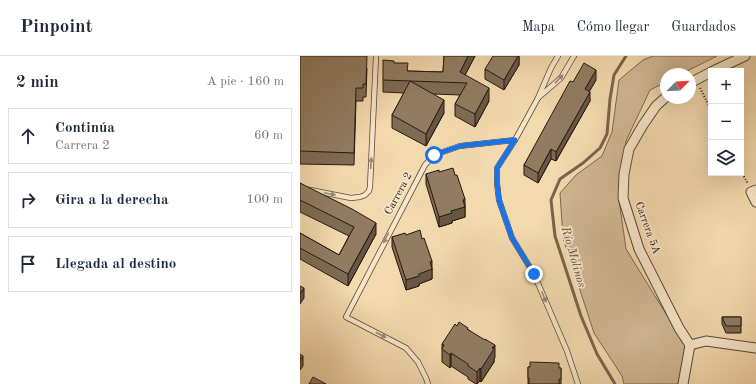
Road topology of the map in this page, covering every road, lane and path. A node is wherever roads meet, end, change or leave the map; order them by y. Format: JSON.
{"nodes":[{"id":1,"x":376,"y":56,"type":"edge"},
{"id":2,"x":558,"y":56,"type":"edge"},
{"id":3,"x":574,"y":56,"type":"edge"},
{"id":4,"x":745,"y":56,"type":"edge"},
{"id":5,"x":720,"y":68,"type":"edge"},
{"id":6,"x":708,"y":74,"type":"edge"},
{"id":7,"x":696,"y":80,"type":"edge"},
{"id":8,"x":696,"y":86,"type":"edge"},
{"id":9,"x":538,"y":98,"type":"junction"},
{"id":10,"x":660,"y":102,"type":"edge"},
{"id":11,"x":708,"y":105,"type":"edge"},
{"id":12,"x":515,"y":140,"type":"junction"},
{"id":13,"x":744,"y":176,"type":"edge"},
{"id":14,"x":300,"y":188,"type":"edge"},
{"id":15,"x":754,"y":191,"type":"edge"},
{"id":16,"x":756,"y":202,"type":"edge"},
{"id":17,"x":690,"y":345,"type":"junction"},
{"id":18,"x":756,"y":348,"type":"edge"},
{"id":19,"x":428,"y":384,"type":"edge"},
{"id":20,"x":578,"y":384,"type":"edge"},
{"id":21,"x":683,"y":384,"type":"edge"}],
"edges":[{"from":14,"to":1,"type":"lane","one_way":true},
{"from":2,"to":9,"type":"lane"},
{"from":9,"to":3,"type":"lane","one_way":true},
{"from":4,"to":5,"type":"street"},
{"from":6,"to":7,"type":"street"},
{"from":8,"to":11,"type":"path"},
{"from":9,"to":12,"type":"lane"},
{"from":10,"to":17,"type":"street","name":"Carrera 5A"},
{"from":12,"to":19,"type":"lane","name":"Carrera 2","one_way":true},
{"from":12,"to":20,"type":"lane","one_way":true},
{"from":13,"to":15,"type":"path"},
{"from":15,"to":16,"type":"street"},
{"from":17,"to":18,"type":"street"},
{"from":17,"to":21,"type":"street"}]}
